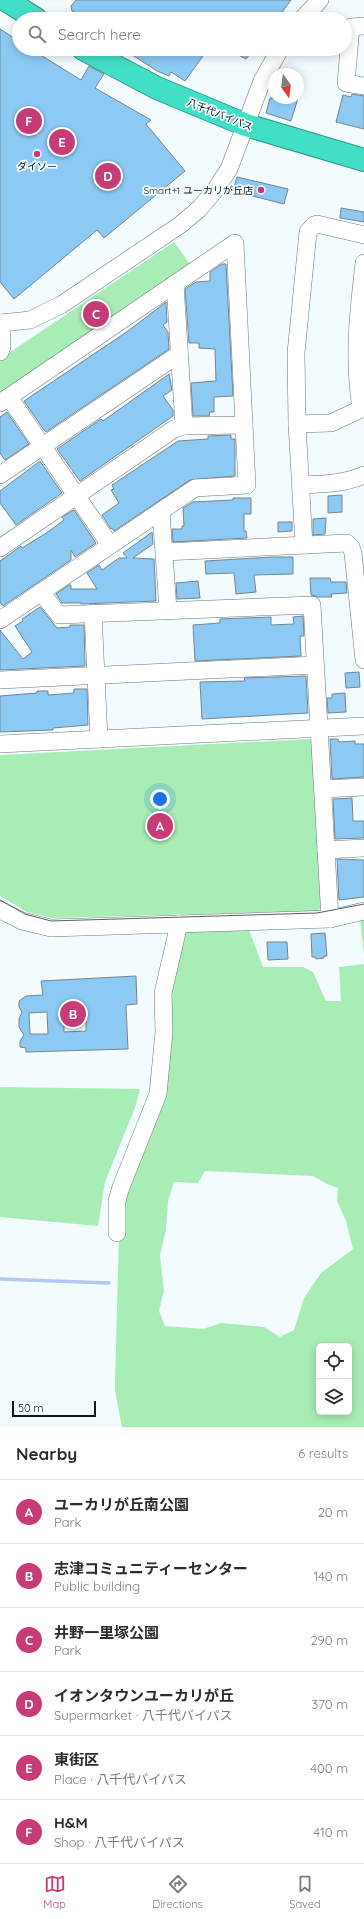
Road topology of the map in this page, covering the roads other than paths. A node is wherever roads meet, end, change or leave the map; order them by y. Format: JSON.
{"nodes":[{"id":1,"x":6,"y":0,"type":"edge"},
{"id":2,"x":320,"y":0,"type":"edge"},
{"id":3,"x":25,"y":12,"type":"edge"},
{"id":4,"x":309,"y":12,"type":"edge"},
{"id":5,"x":364,"y":26,"type":"edge"},
{"id":6,"x":352,"y":27,"type":"edge"},
{"id":7,"x":96,"y":56,"type":"edge"},
{"id":8,"x":276,"y":56,"type":"edge"},
{"id":9,"x":348,"y":56,"type":"edge"},
{"id":10,"x":364,"y":86,"type":"edge"},
{"id":11,"x":246,"y":125,"type":"junction"},
{"id":12,"x":364,"y":160,"type":"edge"},
{"id":13,"x":364,"y":234,"type":"edge"},
{"id":14,"x":364,"y":263,"type":"edge"},
{"id":15,"x":175,"y":284,"type":"junction"},
{"id":16,"x":1,"y":323,"type":"edge"},
{"id":17,"x":0,"y":352,"type":"edge"},
{"id":18,"x":179,"y":354,"type":"junction"},
{"id":19,"x":4,"y":400,"type":"edge"},
{"id":20,"x":297,"y":424,"type":"junction"},
{"id":21,"x":244,"y":425,"type":"junction"},
{"id":22,"x":184,"y":426,"type":"junction"},
{"id":23,"x":43,"y":446,"type":"junction"},
{"id":24,"x":0,"y":475,"type":"edge"},
{"id":25,"x":364,"y":475,"type":"edge"},
{"id":26,"x":301,"y":485,"type":"junction"},
{"id":27,"x":77,"y":496,"type":"junction"},
{"id":28,"x":161,"y":512,"type":"junction"},
{"id":29,"x":110,"y":545,"type":"junction"},
{"id":30,"x":304,"y":545,"type":"junction"},
{"id":31,"x":0,"y":548,"type":"edge"},
{"id":32,"x":165,"y":552,"type":"junction"},
{"id":33,"x":41,"y":592,"type":"junction"},
{"id":34,"x":168,"y":610,"type":"junction"},
{"id":35,"x":93,"y":614,"type":"junction"},
{"id":36,"x":0,"y":620,"type":"edge"},
{"id":37,"x":364,"y":660,"type":"edge"},
{"id":38,"x":315,"y":665,"type":"junction"},
{"id":39,"x":96,"y":675,"type":"junction"},
{"id":40,"x":0,"y":680,"type":"edge"},
{"id":41,"x":364,"y":726,"type":"edge"},
{"id":42,"x":319,"y":728,"type":"junction"},
{"id":43,"x":99,"y":739,"type":"junction"},
{"id":44,"x":0,"y":744,"type":"edge"},
{"id":45,"x":364,"y":787,"type":"edge"},
{"id":46,"x":322,"y":788,"type":"junction"},
{"id":47,"x":364,"y":848,"type":"edge"},
{"id":48,"x":326,"y":850,"type":"junction"},
{"id":49,"x":0,"y":910,"type":"edge"},
{"id":50,"x":364,"y":911,"type":"edge"},
{"id":51,"x":330,"y":919,"type":"junction"},
{"id":52,"x":179,"y":924,"type":"junction"},
{"id":53,"x":117,"y":1233,"type":"dead end"}],
"edges":[{"from":1,"to":3,"type":"highway"},
{"from":2,"to":4,"type":"street"},
{"from":5,"to":6,"type":"street"},
{"from":7,"to":11,"type":"highway","name":"八千代バイパス"},
{"from":8,"to":11,"type":"street"},
{"from":9,"to":10,"type":"street"},
{"from":11,"to":12,"type":"highway","name":"八千代バイパス"},
{"from":11,"to":16,"type":"street"},
{"from":13,"to":20,"type":"street"},
{"from":14,"to":20,"type":"street"},
{"from":15,"to":18,"type":"street"},
{"from":15,"to":19,"type":"street"},
{"from":15,"to":21,"type":"street"},
{"from":16,"to":17,"type":"street"},
{"from":18,"to":22,"type":"street"},
{"from":18,"to":23,"type":"street"},
{"from":19,"to":23,"type":"street"},
{"from":20,"to":26,"type":"street"},
{"from":21,"to":22,"type":"street"},
{"from":21,"to":28,"type":"street"},
{"from":22,"to":27,"type":"street"},
{"from":23,"to":24,"type":"street"},
{"from":23,"to":27,"type":"street"},
{"from":25,"to":26,"type":"street"},
{"from":26,"to":30,"type":"street"},
{"from":27,"to":29,"type":"street"},
{"from":27,"to":31,"type":"street"},
{"from":28,"to":29,"type":"street"},
{"from":28,"to":32,"type":"street"},
{"from":29,"to":33,"type":"street"},
{"from":30,"to":32,"type":"street"},
{"from":30,"to":37,"type":"street"},
{"from":32,"to":34,"type":"street"},
{"from":33,"to":35,"type":"street"},
{"from":33,"to":36,"type":"street"},
{"from":34,"to":35,"type":"street"},
{"from":34,"to":38,"type":"street"},
{"from":35,"to":39,"type":"street"},
{"from":38,"to":39,"type":"street"},
{"from":38,"to":42,"type":"street"},
{"from":39,"to":40,"type":"street"},
{"from":39,"to":43,"type":"street"},
{"from":41,"to":42,"type":"street"},
{"from":42,"to":43,"type":"street"},
{"from":42,"to":46,"type":"street"},
{"from":43,"to":44,"type":"street"},
{"from":45,"to":46,"type":"street"},
{"from":46,"to":48,"type":"street"},
{"from":47,"to":48,"type":"street"},
{"from":48,"to":51,"type":"street"},
{"from":49,"to":52,"type":"street"},
{"from":50,"to":51,"type":"street"},
{"from":51,"to":52,"type":"street"},
{"from":52,"to":53,"type":"street"}]}
